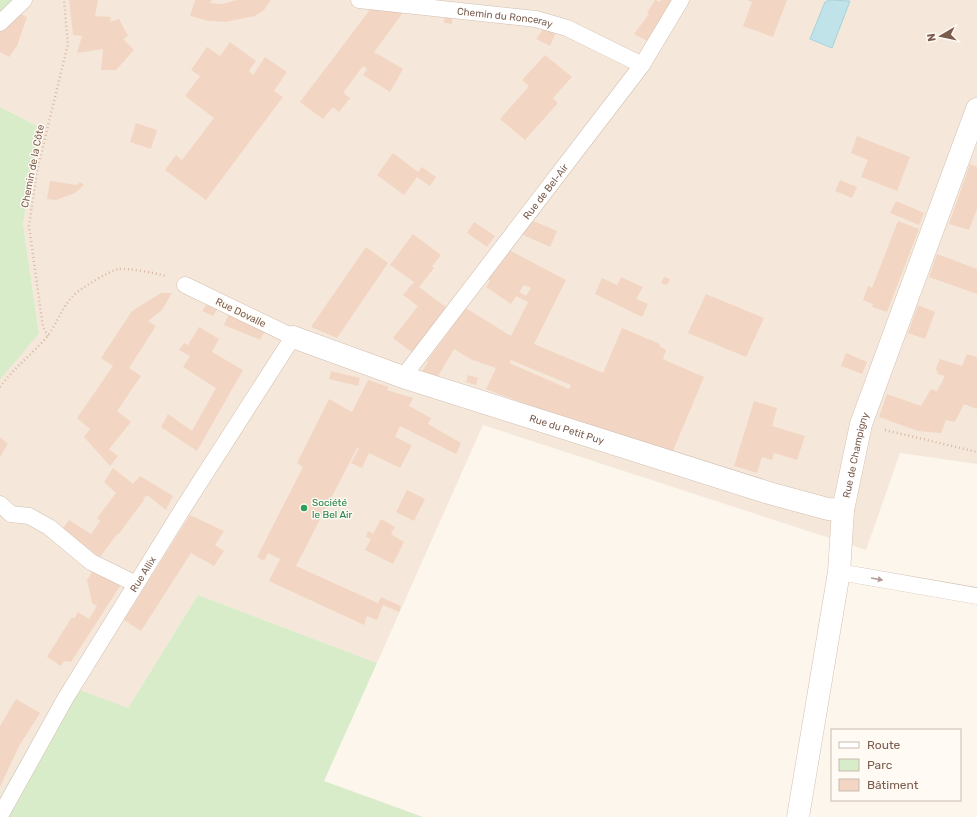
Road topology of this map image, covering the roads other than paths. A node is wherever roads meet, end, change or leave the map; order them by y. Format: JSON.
{"nodes":[{"id":1,"x":24,"y":0,"type":"edge"},
{"id":2,"x":359,"y":0,"type":"edge"},
{"id":3,"x":681,"y":0,"type":"edge"},
{"id":4,"x":0,"y":23,"type":"edge"},
{"id":5,"x":642,"y":65,"type":"junction"},
{"id":6,"x":977,"y":109,"type":"edge"},
{"id":7,"x":187,"y":286,"type":"road end"},
{"id":8,"x":293,"y":337,"type":"junction"},
{"id":9,"x":403,"y":378,"type":"junction"},
{"id":10,"x":0,"y":504,"type":"edge"},
{"id":11,"x":843,"y":510,"type":"junction"},
{"id":12,"x":839,"y":572,"type":"junction"},
{"id":13,"x":136,"y":584,"type":"junction"},
{"id":14,"x":977,"y":596,"type":"edge"},
{"id":15,"x":0,"y":816,"type":"edge"},
{"id":16,"x":798,"y":817,"type":"edge"}],
"edges":[{"from":1,"to":4,"type":"lane"},
{"from":2,"to":5,"type":"lane","name":"Chemin du Ronceray"},
{"from":3,"to":5,"type":"lane","name":"Rue de Bel-Air"},
{"from":5,"to":9,"type":"lane","name":"Rue de Bel-Air"},
{"from":6,"to":11,"type":"street","name":"Rue de Champigny"},
{"from":7,"to":8,"type":"lane","name":"Rue Dovalle"},
{"from":8,"to":9,"type":"street","name":"Rue du Petit Puy"},
{"from":8,"to":13,"type":"lane","name":"Rue Allix"},
{"from":9,"to":11,"type":"street","name":"Rue du Petit Puy"},
{"from":10,"to":13,"type":"lane"},
{"from":11,"to":12,"type":"street","name":"Rue de Champigny"},
{"from":12,"to":14,"type":"lane","one_way":true},
{"from":12,"to":16,"type":"street","name":"Rue de Champigny"},
{"from":13,"to":15,"type":"lane","name":"Rue Allix"}]}
